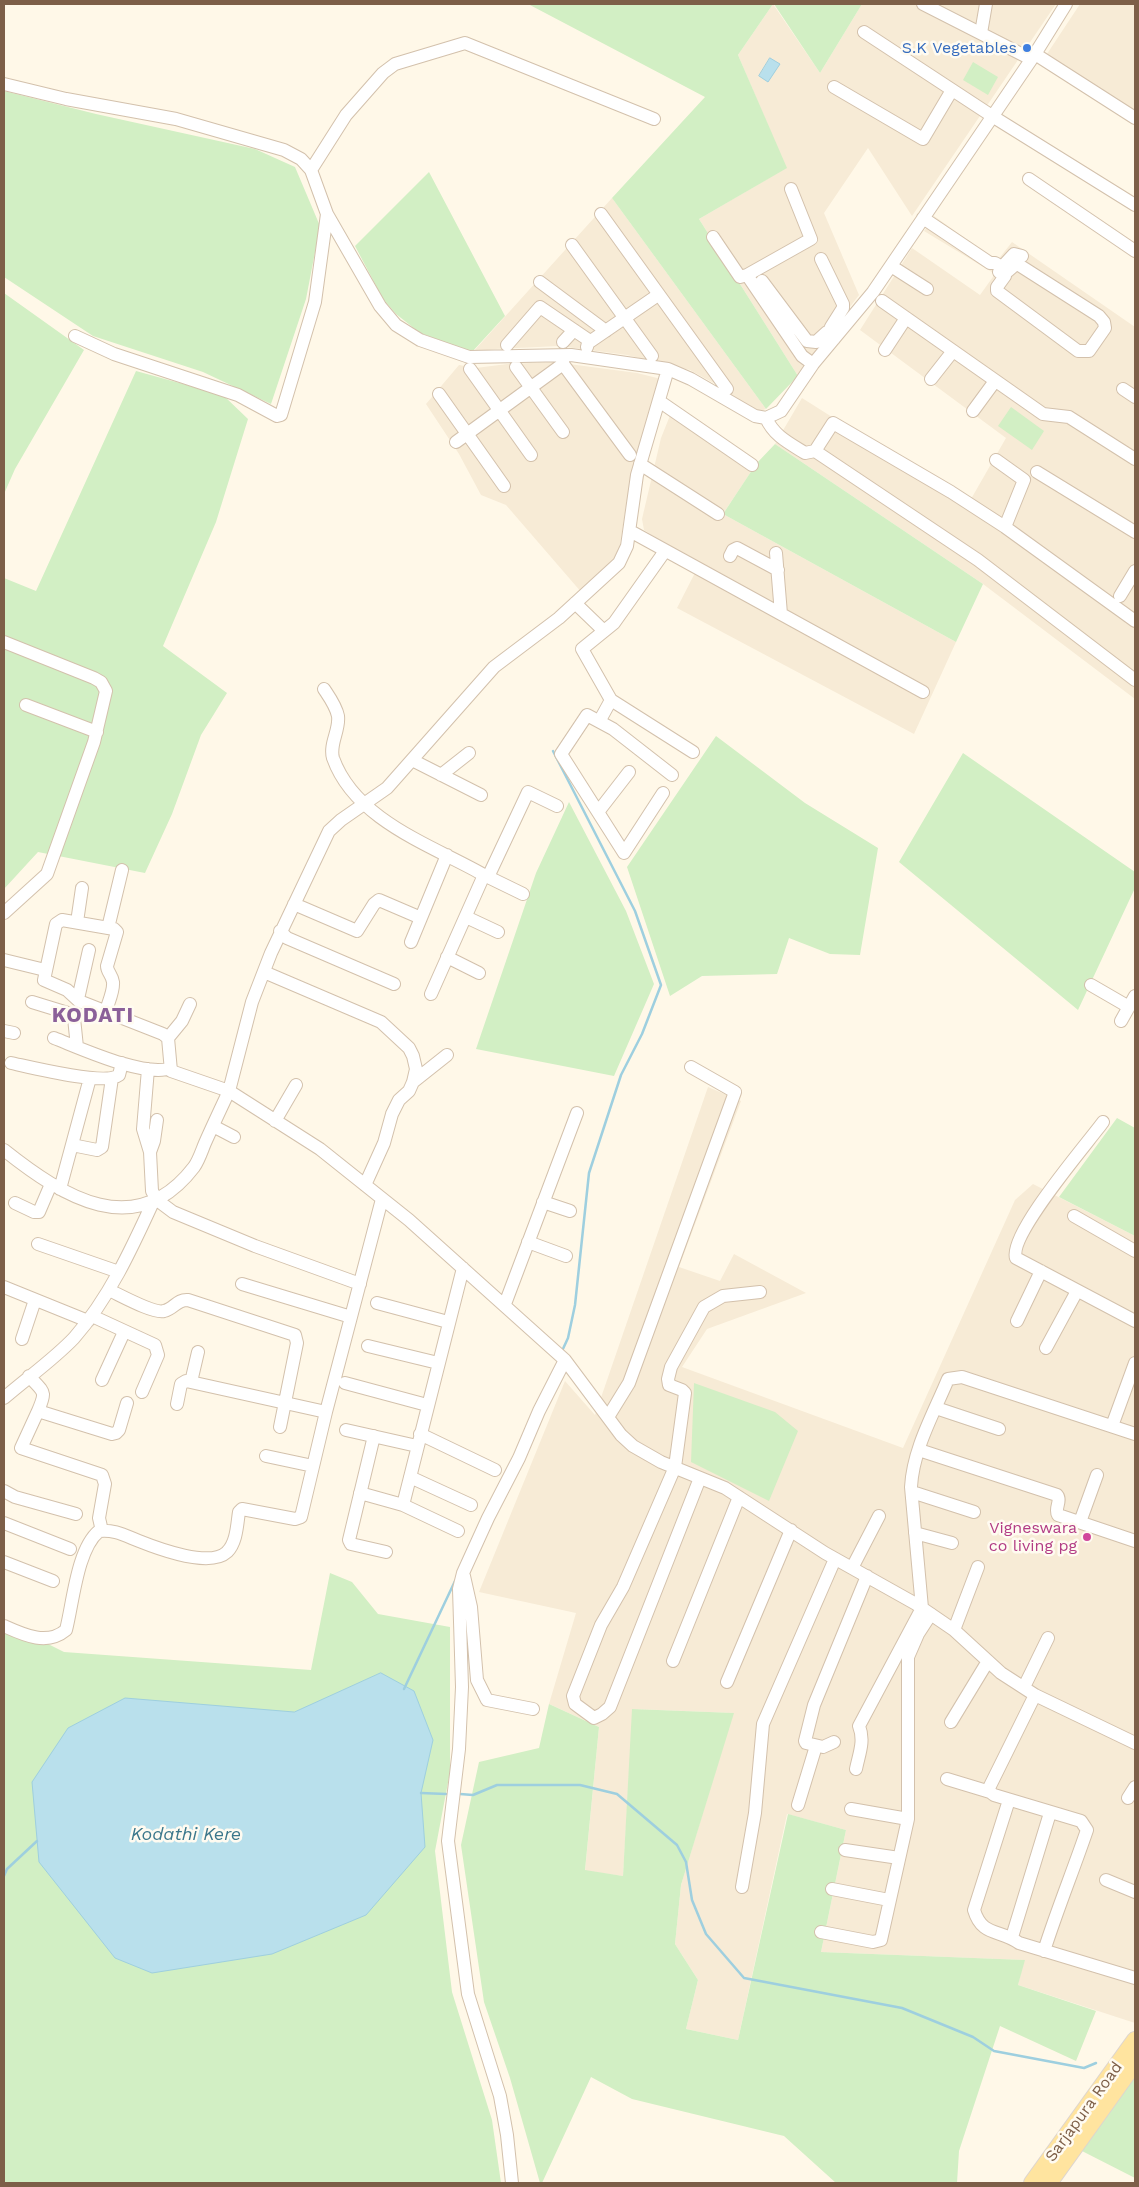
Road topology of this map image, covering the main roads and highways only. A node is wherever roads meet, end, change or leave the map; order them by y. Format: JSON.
{"nodes":[{"id":1,"x":1135,"y":2040,"type":"edge"},
{"id":2,"x":1135,"y":2062,"type":"edge"},
{"id":3,"x":1032,"y":2183,"type":"edge"},
{"id":4,"x":1048,"y":2183,"type":"edge"}],
"edges":[{"from":1,"to":3,"type":"main road","name":"Sarjapura Road"},
{"from":2,"to":4,"type":"main road","name":"Sarjapura Road"}]}
